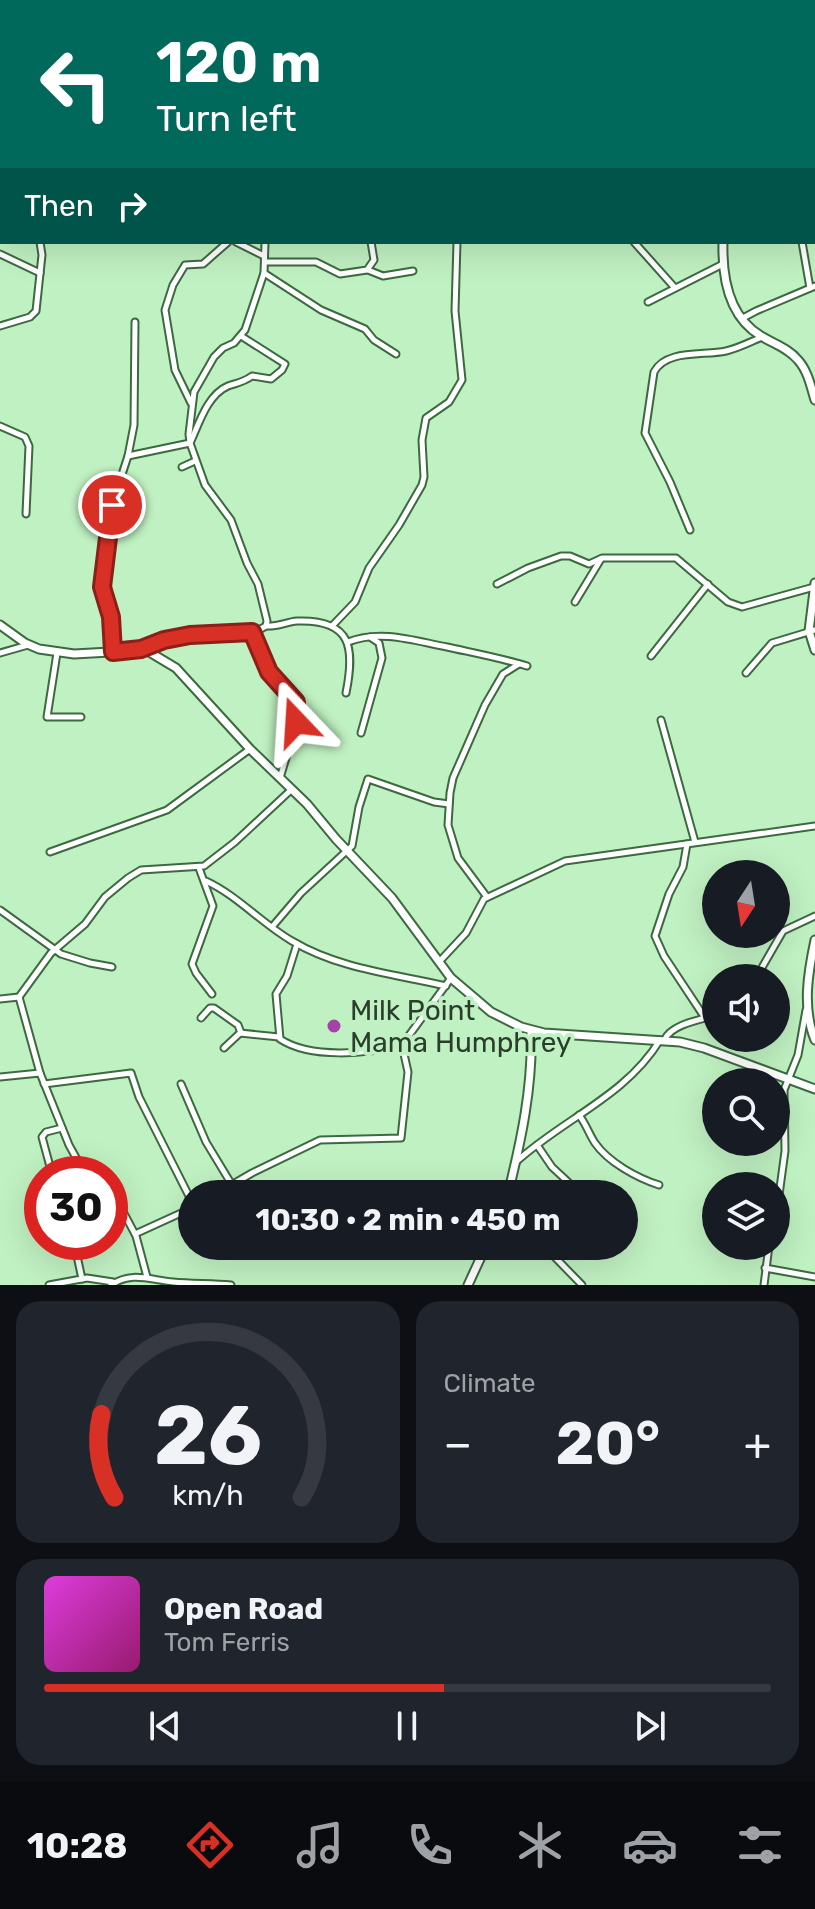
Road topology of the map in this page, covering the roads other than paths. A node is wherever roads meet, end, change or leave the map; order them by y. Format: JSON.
{"nodes":[{"id":1,"x":40,"y":244,"type":"edge"},
{"id":2,"x":226,"y":244,"type":"edge"},
{"id":3,"x":239,"y":244,"type":"edge"},
{"id":4,"x":265,"y":244,"type":"edge"},
{"id":5,"x":371,"y":244,"type":"edge"},
{"id":6,"x":457,"y":244,"type":"edge"},
{"id":7,"x":636,"y":244,"type":"edge"},
{"id":8,"x":723,"y":244,"type":"edge"},
{"id":9,"x":802,"y":244,"type":"edge"},
{"id":10,"x":0,"y":254,"type":"edge"},
{"id":11,"x":265,"y":259,"type":"junction"},
{"id":12,"x":723,"y":264,"type":"junction"},
{"id":13,"x":367,"y":270,"type":"junction"},
{"id":14,"x":413,"y":271,"type":"dead end"},
{"id":15,"x":40,"y":273,"type":"junction"},
{"id":16,"x":264,"y":273,"type":"junction"},
{"id":17,"x":812,"y":287,"type":"edge"},
{"id":18,"x":675,"y":288,"type":"junction"},
{"id":19,"x":648,"y":302,"type":"dead end"},
{"id":20,"x":741,"y":319,"type":"junction"},
{"id":21,"x":135,"y":322,"type":"dead end"},
{"id":22,"x":0,"y":326,"type":"edge"},
{"id":23,"x":241,"y":336,"type":"junction"},
{"id":24,"x":762,"y":337,"type":"junction"},
{"id":25,"x":396,"y":354,"type":"dead end"},
{"id":26,"x":814,"y":395,"type":"edge"},
{"id":27,"x":192,"y":403,"type":"junction"},
{"id":28,"x":0,"y":426,"type":"edge"},
{"id":29,"x":190,"y":443,"type":"junction"},
{"id":30,"x":128,"y":456,"type":"junction"},
{"id":31,"x":195,"y":461,"type":"junction"},
{"id":32,"x":182,"y":467,"type":"dead end"},
{"id":33,"x":26,"y":514,"type":"dead end"},
{"id":34,"x":690,"y":530,"type":"dead end"},
{"id":35,"x":602,"y":558,"type":"junction"},
{"id":36,"x":497,"y":584,"type":"dead end"},
{"id":37,"x":708,"y":584,"type":"junction"},
{"id":38,"x":815,"y":585,"type":"edge"},
{"id":39,"x":575,"y":602,"type":"dead end"},
{"id":40,"x":0,"y":625,"type":"edge"},
{"id":41,"x":333,"y":625,"type":"junction"},
{"id":42,"x":266,"y":626,"type":"junction"},
{"id":43,"x":812,"y":630,"type":"edge"},
{"id":44,"x":252,"y":632,"type":"junction"},
{"id":45,"x":369,"y":637,"type":"junction"},
{"id":46,"x":348,"y":642,"type":"junction"},
{"id":47,"x":29,"y":645,"type":"junction"},
{"id":48,"x":141,"y":649,"type":"junction"},
{"id":49,"x":815,"y":650,"type":"edge"},
{"id":50,"x":113,"y":652,"type":"junction"},
{"id":51,"x":0,"y":653,"type":"edge"},
{"id":52,"x":57,"y":653,"type":"junction"},
{"id":53,"x":651,"y":656,"type":"dead end"},
{"id":54,"x":519,"y":664,"type":"junction"},
{"id":55,"x":527,"y":666,"type":"dead end"},
{"id":56,"x":746,"y":673,"type":"dead end"},
{"id":57,"x":346,"y":693,"type":"dead end"},
{"id":58,"x":81,"y":717,"type":"dead end"},
{"id":59,"x":661,"y":720,"type":"dead end"},
{"id":60,"x":361,"y":733,"type":"dead end"},
{"id":61,"x":250,"y":749,"type":"junction"},
{"id":62,"x":280,"y":778,"type":"junction"},
{"id":63,"x":292,"y":789,"type":"junction"},
{"id":64,"x":449,"y":804,"type":"junction"},
{"id":65,"x":815,"y":826,"type":"edge"},
{"id":66,"x":695,"y":842,"type":"junction"},
{"id":67,"x":687,"y":844,"type":"junction"},
{"id":68,"x":348,"y":851,"type":"junction"},
{"id":69,"x":50,"y":852,"type":"dead end"},
{"id":70,"x":199,"y":868,"type":"junction"},
{"id":71,"x":206,"y":881,"type":"junction"},
{"id":72,"x":487,"y":897,"type":"junction"},
{"id":73,"x":0,"y":910,"type":"edge"},
{"id":74,"x":815,"y":916,"type":"edge"},
{"id":75,"x":272,"y":927,"type":"junction"},
{"id":76,"x":815,"y":940,"type":"edge"},
{"id":77,"x":297,"y":944,"type":"junction"},
{"id":78,"x":54,"y":951,"type":"junction"},
{"id":79,"x":439,"y":962,"type":"junction"},
{"id":80,"x":764,"y":964,"type":"edge"},
{"id":81,"x":112,"y":967,"type":"dead end"},
{"id":82,"x":451,"y":978,"type":"junction"},
{"id":83,"x":446,"y":986,"type":"junction"},
{"id":84,"x":212,"y":994,"type":"dead end"},
{"id":85,"x":19,"y":997,"type":"junction"},
{"id":86,"x":1,"y":998,"type":"edge"},
{"id":87,"x":807,"y":1003,"type":"junction"},
{"id":88,"x":702,"y":1012,"type":"edge"},
{"id":89,"x":201,"y":1018,"type":"dead end"},
{"id":90,"x":702,"y":1019,"type":"edge"},
{"id":91,"x":531,"y":1031,"type":"junction"},
{"id":92,"x":241,"y":1033,"type":"junction"},
{"id":93,"x":279,"y":1037,"type":"junction"},
{"id":94,"x":663,"y":1039,"type":"junction"},
{"id":95,"x":815,"y":1040,"type":"edge"},
{"id":96,"x":402,"y":1045,"type":"junction"},
{"id":97,"x":224,"y":1048,"type":"dead end"},
{"id":98,"x":760,"y":1068,"type":"edge"},
{"id":99,"x":40,"y":1073,"type":"junction"},
{"id":100,"x":790,"y":1073,"type":"edge"},
{"id":101,"x":0,"y":1077,"type":"edge"},
{"id":102,"x":790,"y":1079,"type":"edge"},
{"id":103,"x":44,"y":1084,"type":"junction"},
{"id":104,"x":181,"y":1084,"type":"dead end"},
{"id":105,"x":815,"y":1089,"type":"edge"},
{"id":106,"x":579,"y":1115,"type":"junction"},
{"id":107,"x":62,"y":1128,"type":"junction"},
{"id":108,"x":537,"y":1145,"type":"junction"},
{"id":109,"x":47,"y":1156,"type":"edge"},
{"id":110,"x":76,"y":1156,"type":"edge"},
{"id":111,"x":516,"y":1162,"type":"junction"},
{"id":112,"x":180,"y":1180,"type":"edge"},
{"id":113,"x":229,"y":1180,"type":"edge"},
{"id":114,"x":242,"y":1180,"type":"edge"},
{"id":115,"x":512,"y":1180,"type":"edge"},
{"id":116,"x":566,"y":1180,"type":"edge"},
{"id":117,"x":659,"y":1185,"type":"dead end"},
{"id":118,"x":178,"y":1212,"type":"edge"},
{"id":119,"x":128,"y":1221,"type":"edge"},
{"id":120,"x":135,"y":1234,"type":"junction"},
{"id":121,"x":78,"y":1260,"type":"edge"},
{"id":122,"x":480,"y":1260,"type":"edge"},
{"id":123,"x":558,"y":1260,"type":"edge"},
{"id":124,"x":766,"y":1260,"type":"edge"},
{"id":125,"x":765,"y":1268,"type":"junction"},
{"id":126,"x":147,"y":1277,"type":"junction"},
{"id":127,"x":815,"y":1277,"type":"edge"},
{"id":128,"x":82,"y":1279,"type":"junction"},
{"id":129,"x":165,"y":1283,"type":"edge"},
{"id":130,"x":112,"y":1284,"type":"edge"},
{"id":131,"x":49,"y":1285,"type":"edge"},
{"id":132,"x":231,"y":1285,"type":"edge"},
{"id":133,"x":468,"y":1285,"type":"edge"},
{"id":134,"x":582,"y":1285,"type":"edge"},
{"id":135,"x":764,"y":1285,"type":"edge"}],
"edges":[{"from":1,"to":15,"type":"street"},
{"from":2,"to":27,"type":"street"},
{"from":3,"to":11,"type":"street"},
{"from":4,"to":11,"type":"street"},
{"from":5,"to":13,"type":"street"},
{"from":6,"to":41,"type":"street"},
{"from":7,"to":18,"type":"street"},
{"from":8,"to":12,"type":"street"},
{"from":9,"to":17,"type":"street"},
{"from":10,"to":15,"type":"street"},
{"from":11,"to":13,"type":"street"},
{"from":11,"to":16,"type":"street"},
{"from":12,"to":18,"type":"street"},
{"from":12,"to":20,"type":"street"},
{"from":13,"to":14,"type":"street"},
{"from":15,"to":22,"type":"street"},
{"from":16,"to":23,"type":"street"},
{"from":16,"to":25,"type":"street"},
{"from":17,"to":20,"type":"street"},
{"from":18,"to":19,"type":"street"},
{"from":20,"to":24,"type":"street"},
{"from":21,"to":30,"type":"street"},
{"from":23,"to":27,"type":"street"},
{"from":23,"to":29,"type":"street"},
{"from":24,"to":26,"type":"street"},
{"from":24,"to":34,"type":"street"},
{"from":27,"to":29,"type":"street"},
{"from":28,"to":33,"type":"street"},
{"from":29,"to":30,"type":"street"},
{"from":29,"to":31,"type":"street"},
{"from":30,"to":50,"type":"street"},
{"from":31,"to":32,"type":"street"},
{"from":31,"to":42,"type":"street"},
{"from":35,"to":36,"type":"street"},
{"from":35,"to":37,"type":"street"},
{"from":35,"to":39,"type":"street"},
{"from":37,"to":38,"type":"street"},
{"from":37,"to":53,"type":"street"},
{"from":38,"to":43,"type":"street"},
{"from":40,"to":47,"type":"street"},
{"from":41,"to":42,"type":"street"},
{"from":41,"to":46,"type":"street"},
{"from":42,"to":44,"type":"street"},
{"from":43,"to":49,"type":"street"},
{"from":43,"to":56,"type":"street"},
{"from":44,"to":48,"type":"street"},
{"from":44,"to":62,"type":"street"},
{"from":45,"to":46,"type":"street"},
{"from":45,"to":54,"type":"street"},
{"from":45,"to":60,"type":"street"},
{"from":46,"to":57,"type":"street"},
{"from":47,"to":51,"type":"street"},
{"from":47,"to":52,"type":"street"},
{"from":48,"to":50,"type":"street"},
{"from":48,"to":61,"type":"street"},
{"from":50,"to":52,"type":"street"},
{"from":52,"to":58,"type":"street"},
{"from":54,"to":55,"type":"street"},
{"from":54,"to":64,"type":"street"},
{"from":59,"to":66,"type":"street"},
{"from":61,"to":62,"type":"street"},
{"from":61,"to":69,"type":"street"},
{"from":62,"to":63,"type":"street"},
{"from":63,"to":68,"type":"street"},
{"from":63,"to":70,"type":"street"},
{"from":64,"to":68,"type":"street"},
{"from":64,"to":72,"type":"street"},
{"from":65,"to":66,"type":"street"},
{"from":66,"to":67,"type":"street"},
{"from":67,"to":72,"type":"street"},
{"from":67,"to":88,"type":"street"},
{"from":68,"to":75,"type":"street"},
{"from":68,"to":79,"type":"street"},
{"from":70,"to":71,"type":"street"},
{"from":70,"to":78,"type":"street"},
{"from":71,"to":75,"type":"street"},
{"from":71,"to":84,"type":"street"},
{"from":72,"to":79,"type":"street"},
{"from":73,"to":78,"type":"street"},
{"from":74,"to":80,"type":"street"},
{"from":75,"to":77,"type":"street"},
{"from":76,"to":87,"type":"street"},
{"from":77,"to":83,"type":"street"},
{"from":77,"to":93,"type":"street"},
{"from":78,"to":81,"type":"street"},
{"from":78,"to":85,"type":"street"},
{"from":79,"to":82,"type":"street"},
{"from":82,"to":83,"type":"street"},
{"from":82,"to":91,"type":"street"},
{"from":83,"to":96,"type":"street"},
{"from":85,"to":86,"type":"street"},
{"from":85,"to":99,"type":"street"},
{"from":87,"to":95,"type":"street"},
{"from":87,"to":100,"type":"street"},
{"from":89,"to":92,"type":"street"},
{"from":90,"to":94,"type":"street"},
{"from":91,"to":94,"type":"street"},
{"from":91,"to":111,"type":"street"},
{"from":92,"to":93,"type":"street"},
{"from":92,"to":97,"type":"street"},
{"from":93,"to":96,"type":"street"},
{"from":94,"to":98,"type":"street"},
{"from":94,"to":106,"type":"street"},
{"from":96,"to":114,"type":"street"},
{"from":99,"to":101,"type":"street"},
{"from":99,"to":103,"type":"street"},
{"from":102,"to":105,"type":"street"},
{"from":103,"to":107,"type":"street"},
{"from":103,"to":112,"type":"street"},
{"from":104,"to":113,"type":"street"},
{"from":106,"to":108,"type":"street"},
{"from":106,"to":117,"type":"street"},
{"from":107,"to":109,"type":"street"},
{"from":107,"to":110,"type":"street"},
{"from":108,"to":111,"type":"street"},
{"from":108,"to":116,"type":"street"},
{"from":111,"to":115,"type":"street"},
{"from":118,"to":120,"type":"street"},
{"from":119,"to":120,"type":"street"},
{"from":120,"to":126,"type":"street"},
{"from":121,"to":128,"type":"street"},
{"from":122,"to":133,"type":"street"},
{"from":123,"to":134,"type":"street"},
{"from":124,"to":125,"type":"street"},
{"from":125,"to":127,"type":"street"},
{"from":125,"to":135,"type":"street"},
{"from":126,"to":129,"type":"street"},
{"from":126,"to":130,"type":"street"},
{"from":128,"to":130,"type":"street"},
{"from":128,"to":131,"type":"street"},
{"from":129,"to":132,"type":"street"}]}
